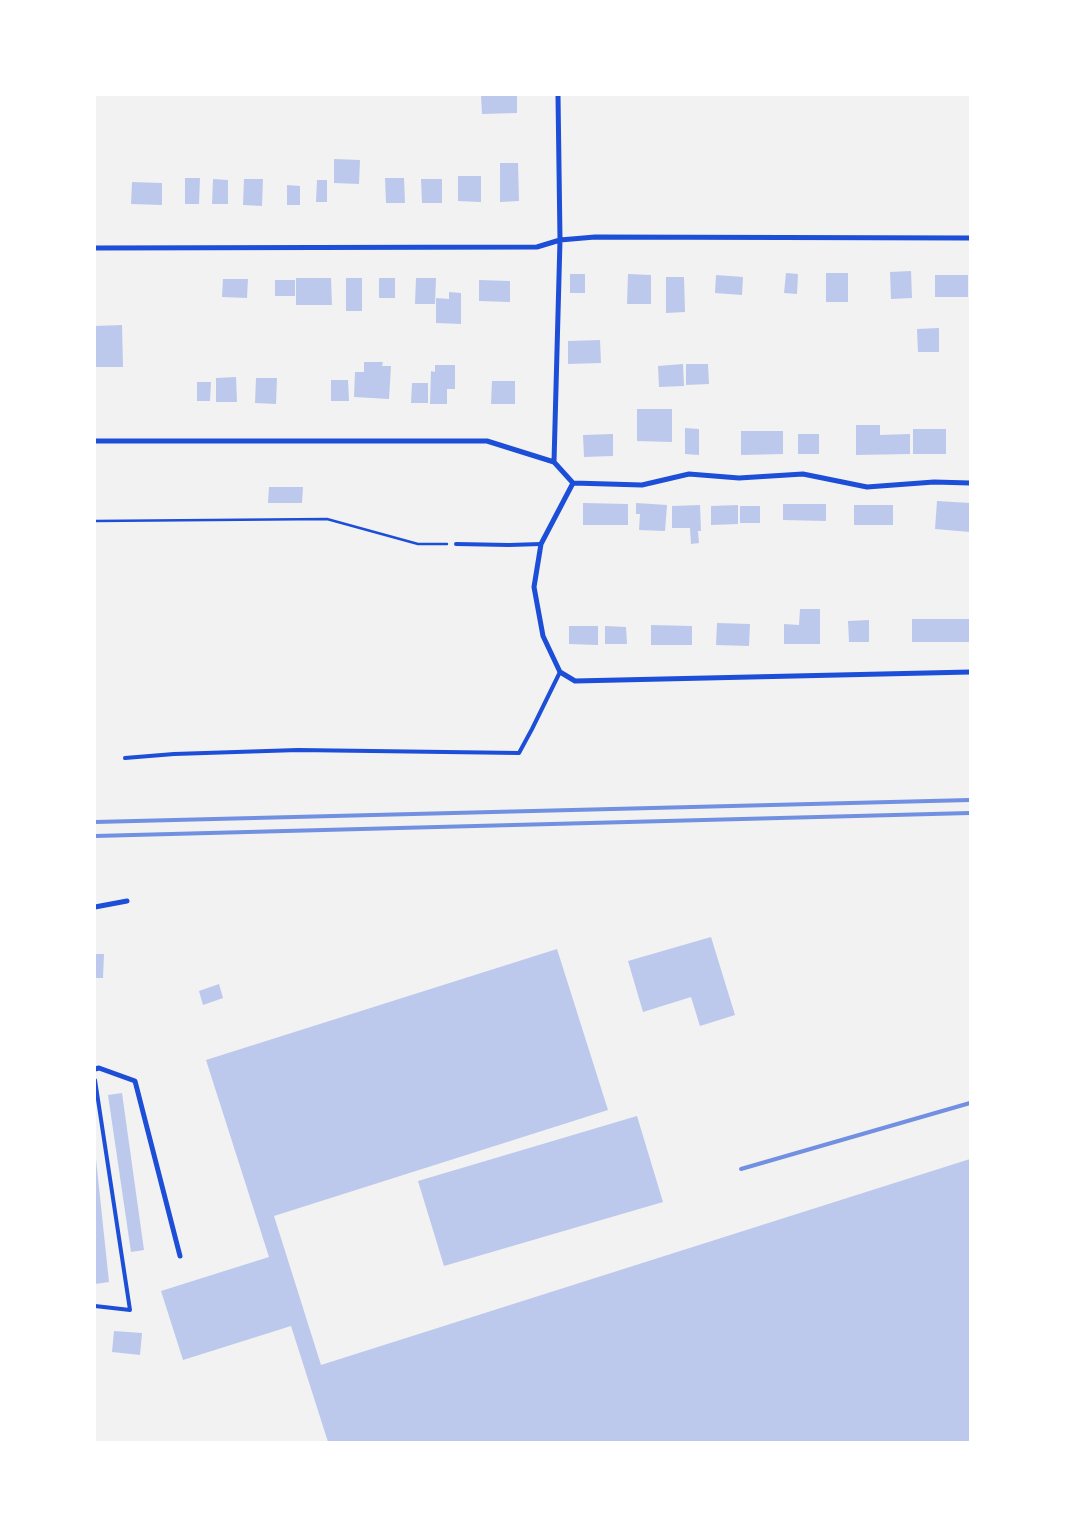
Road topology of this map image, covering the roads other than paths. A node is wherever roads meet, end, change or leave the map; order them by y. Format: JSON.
{"nodes":[{"id":1,"x":558,"y":95,"type":"edge"},
{"id":2,"x":970,"y":238,"type":"edge"},
{"id":3,"x":560,"y":240,"type":"junction"},
{"id":4,"x":95,"y":248,"type":"edge"},
{"id":5,"x":95,"y":441,"type":"edge"},
{"id":6,"x":554,"y":462,"type":"junction"},
{"id":7,"x":573,"y":483,"type":"junction"},
{"id":8,"x":970,"y":483,"type":"edge"},
{"id":9,"x":456,"y":544,"type":"road end"},
{"id":10,"x":541,"y":544,"type":"junction"},
{"id":11,"x":560,"y":672,"type":"junction"},
{"id":12,"x":970,"y":672,"type":"edge"},
{"id":13,"x":125,"y":758,"type":"dead end"},
{"id":14,"x":127,"y":901,"type":"dead end"},
{"id":15,"x":95,"y":907,"type":"edge"},
{"id":16,"x":95,"y":1069,"type":"edge"},
{"id":17,"x":95,"y":1080,"type":"edge"},
{"id":18,"x":180,"y":1256,"type":"dead end"},
{"id":19,"x":95,"y":1306,"type":"edge"}],
"edges":[{"from":1,"to":3,"type":"street"},
{"from":2,"to":3,"type":"street"},
{"from":3,"to":4,"type":"street"},
{"from":3,"to":6,"type":"street"},
{"from":5,"to":6,"type":"street"},
{"from":6,"to":7,"type":"street"},
{"from":7,"to":8,"type":"street"},
{"from":7,"to":10,"type":"street"},
{"from":9,"to":10,"type":"lane"},
{"from":10,"to":11,"type":"street"},
{"from":11,"to":12,"type":"street"},
{"from":11,"to":13,"type":"lane"},
{"from":14,"to":15,"type":"street"},
{"from":16,"to":18,"type":"street"},
{"from":17,"to":19,"type":"lane"}]}
